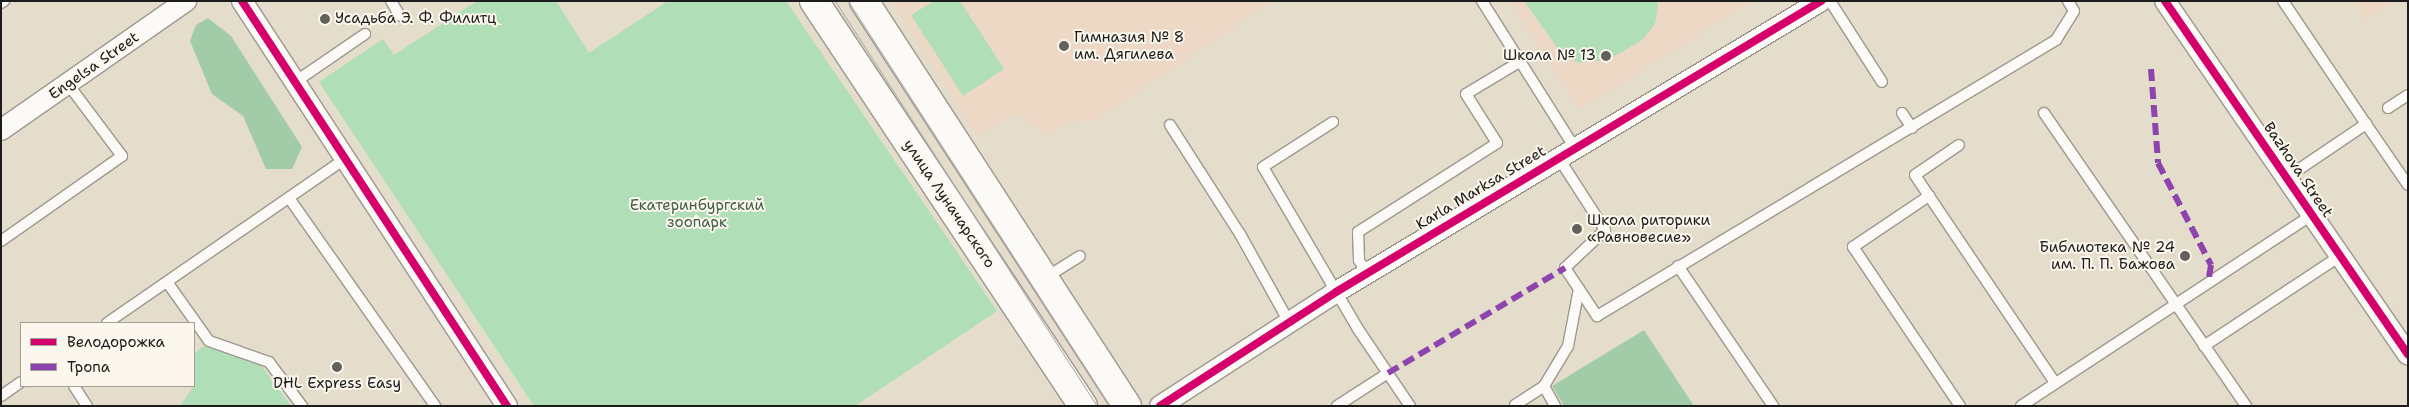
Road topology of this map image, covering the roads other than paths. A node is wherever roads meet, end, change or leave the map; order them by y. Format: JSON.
{"nodes":[{"id":1,"x":186,"y":1,"type":"edge"},
{"id":2,"x":242,"y":1,"type":"edge"},
{"id":3,"x":391,"y":1,"type":"edge"},
{"id":4,"x":814,"y":1,"type":"edge"},
{"id":5,"x":864,"y":1,"type":"edge"},
{"id":6,"x":1482,"y":1,"type":"edge"},
{"id":7,"x":1821,"y":1,"type":"edge"},
{"id":8,"x":1830,"y":1,"type":"edge"},
{"id":9,"x":2068,"y":1,"type":"edge"},
{"id":10,"x":2165,"y":1,"type":"edge"},
{"id":11,"x":2282,"y":1,"type":"edge"},
{"id":12,"x":400,"y":16,"type":"dead end"},
{"id":13,"x":365,"y":34,"type":"dead end"},
{"id":14,"x":1521,"y":61,"type":"junction"},
{"id":15,"x":295,"y":82,"type":"junction"},
{"id":16,"x":1882,"y":82,"type":"dead end"},
{"id":17,"x":68,"y":84,"type":"junction"},
{"id":18,"x":2408,"y":95,"type":"edge"},
{"id":19,"x":2388,"y":108,"type":"dead end"},
{"id":20,"x":1902,"y":113,"type":"dead end"},
{"id":21,"x":2044,"y":113,"type":"dead end"},
{"id":22,"x":1333,"y":122,"type":"dead end"},
{"id":23,"x":2366,"y":124,"type":"junction"},
{"id":24,"x":1170,"y":125,"type":"dead end"},
{"id":25,"x":1912,"y":128,"type":"junction"},
{"id":26,"x":1,"y":130,"type":"edge"},
{"id":27,"x":1959,"y":145,"type":"dead end"},
{"id":28,"x":1567,"y":153,"type":"junction"},
{"id":29,"x":345,"y":159,"type":"junction"},
{"id":30,"x":2286,"y":178,"type":"junction"},
{"id":31,"x":2408,"y":185,"type":"edge"},
{"id":32,"x":1929,"y":196,"type":"junction"},
{"id":33,"x":289,"y":198,"type":"junction"},
{"id":34,"x":2312,"y":215,"type":"junction"},
{"id":35,"x":1,"y":241,"type":"edge"},
{"id":36,"x":1080,"y":256,"type":"dead end"},
{"id":37,"x":2340,"y":256,"type":"junction"},
{"id":38,"x":1678,"y":266,"type":"junction"},
{"id":39,"x":1368,"y":274,"type":"junction"},
{"id":40,"x":1044,"y":279,"type":"junction"},
{"id":41,"x":166,"y":282,"type":"junction"},
{"id":42,"x":1579,"y":289,"type":"junction"},
{"id":43,"x":1336,"y":292,"type":"junction"},
{"id":44,"x":2174,"y":306,"type":"junction"},
{"id":45,"x":108,"y":322,"type":"edge"},
{"id":46,"x":194,"y":322,"type":"edge"},
{"id":47,"x":1288,"y":322,"type":"junction"},
{"id":48,"x":195,"y":323,"type":"edge"},
{"id":49,"x":2204,"y":346,"type":"junction"},
{"id":50,"x":2408,"y":355,"type":"edge"},
{"id":51,"x":1388,"y":373,"type":"junction"},
{"id":52,"x":20,"y":383,"type":"edge"},
{"id":53,"x":2055,"y":383,"type":"junction"},
{"id":54,"x":1544,"y":386,"type":"junction"},
{"id":55,"x":75,"y":387,"type":"edge"},
{"id":56,"x":1,"y":396,"type":"edge"},
{"id":57,"x":1515,"y":405,"type":"edge"},
{"id":58,"x":87,"y":406,"type":"edge"},
{"id":59,"x":302,"y":406,"type":"edge"},
{"id":60,"x":435,"y":406,"type":"edge"},
{"id":61,"x":507,"y":406,"type":"edge"},
{"id":62,"x":1083,"y":406,"type":"edge"},
{"id":63,"x":1127,"y":406,"type":"edge"},
{"id":64,"x":1160,"y":406,"type":"edge"},
{"id":65,"x":1337,"y":406,"type":"edge"},
{"id":66,"x":1410,"y":406,"type":"edge"},
{"id":67,"x":1555,"y":406,"type":"edge"},
{"id":68,"x":1773,"y":406,"type":"edge"},
{"id":69,"x":1960,"y":406,"type":"edge"},
{"id":70,"x":2020,"y":406,"type":"edge"},
{"id":71,"x":2246,"y":406,"type":"edge"}],
"edges":[{"from":1,"to":17,"type":"street","name":"Engelsa Street"},
{"from":2,"to":15,"type":"street"},
{"from":3,"to":12,"type":"lane"},
{"from":4,"to":62,"type":"main road","name":"улица Луначарского"},
{"from":5,"to":40,"type":"main road"},
{"from":6,"to":14,"type":"lane"},
{"from":7,"to":28,"type":"street","name":"Karla Marksa Street"},
{"from":8,"to":16,"type":"lane"},
{"from":9,"to":25,"type":"lane"},
{"from":10,"to":30,"type":"street","name":"Bazhova Street"},
{"from":11,"to":23,"type":"lane"},
{"from":13,"to":15,"type":"lane"},
{"from":14,"to":28,"type":"lane"},
{"from":14,"to":39,"type":"lane"},
{"from":15,"to":29,"type":"street"},
{"from":17,"to":26,"type":"street","name":"Engelsa Street"},
{"from":17,"to":35,"type":"lane"},
{"from":18,"to":19,"type":"lane"},
{"from":20,"to":25,"type":"lane"},
{"from":21,"to":44,"type":"lane"},
{"from":22,"to":43,"type":"lane"},
{"from":23,"to":30,"type":"lane"},
{"from":23,"to":31,"type":"lane"},
{"from":24,"to":47,"type":"lane"},
{"from":25,"to":38,"type":"lane"},
{"from":27,"to":32,"type":"lane"},
{"from":28,"to":39,"type":"street","name":"Karla Marksa Street"},
{"from":28,"to":42,"type":"lane"},
{"from":29,"to":33,"type":"lane"},
{"from":29,"to":61,"type":"street"},
{"from":30,"to":34,"type":"street","name":"Bazhova Street"},
{"from":32,"to":53,"type":"lane"},
{"from":32,"to":69,"type":"lane"},
{"from":33,"to":41,"type":"lane"},
{"from":33,"to":60,"type":"lane"},
{"from":34,"to":37,"type":"street","name":"Bazhova Street"},
{"from":34,"to":44,"type":"lane"},
{"from":36,"to":40,"type":"lane"},
{"from":37,"to":49,"type":"lane"},
{"from":37,"to":50,"type":"street","name":"Bazhova Street"},
{"from":38,"to":42,"type":"lane"},
{"from":38,"to":68,"type":"lane"},
{"from":39,"to":43,"type":"street","name":"Karla Marksa Street"},
{"from":40,"to":63,"type":"main road"},
{"from":41,"to":45,"type":"lane"},
{"from":41,"to":46,"type":"lane"},
{"from":42,"to":54,"type":"lane"},
{"from":43,"to":47,"type":"street","name":"Karla Marksa Street"},
{"from":43,"to":51,"type":"lane"},
{"from":44,"to":49,"type":"lane"},
{"from":44,"to":53,"type":"lane"},
{"from":47,"to":64,"type":"street","name":"Karla Marksa Street"},
{"from":48,"to":59,"type":"lane"},
{"from":49,"to":71,"type":"lane"},
{"from":51,"to":65,"type":"lane"},
{"from":51,"to":66,"type":"lane"},
{"from":52,"to":56,"type":"lane"},
{"from":53,"to":70,"type":"lane"},
{"from":54,"to":57,"type":"lane"},
{"from":54,"to":67,"type":"lane"},
{"from":55,"to":58,"type":"lane"}]}
